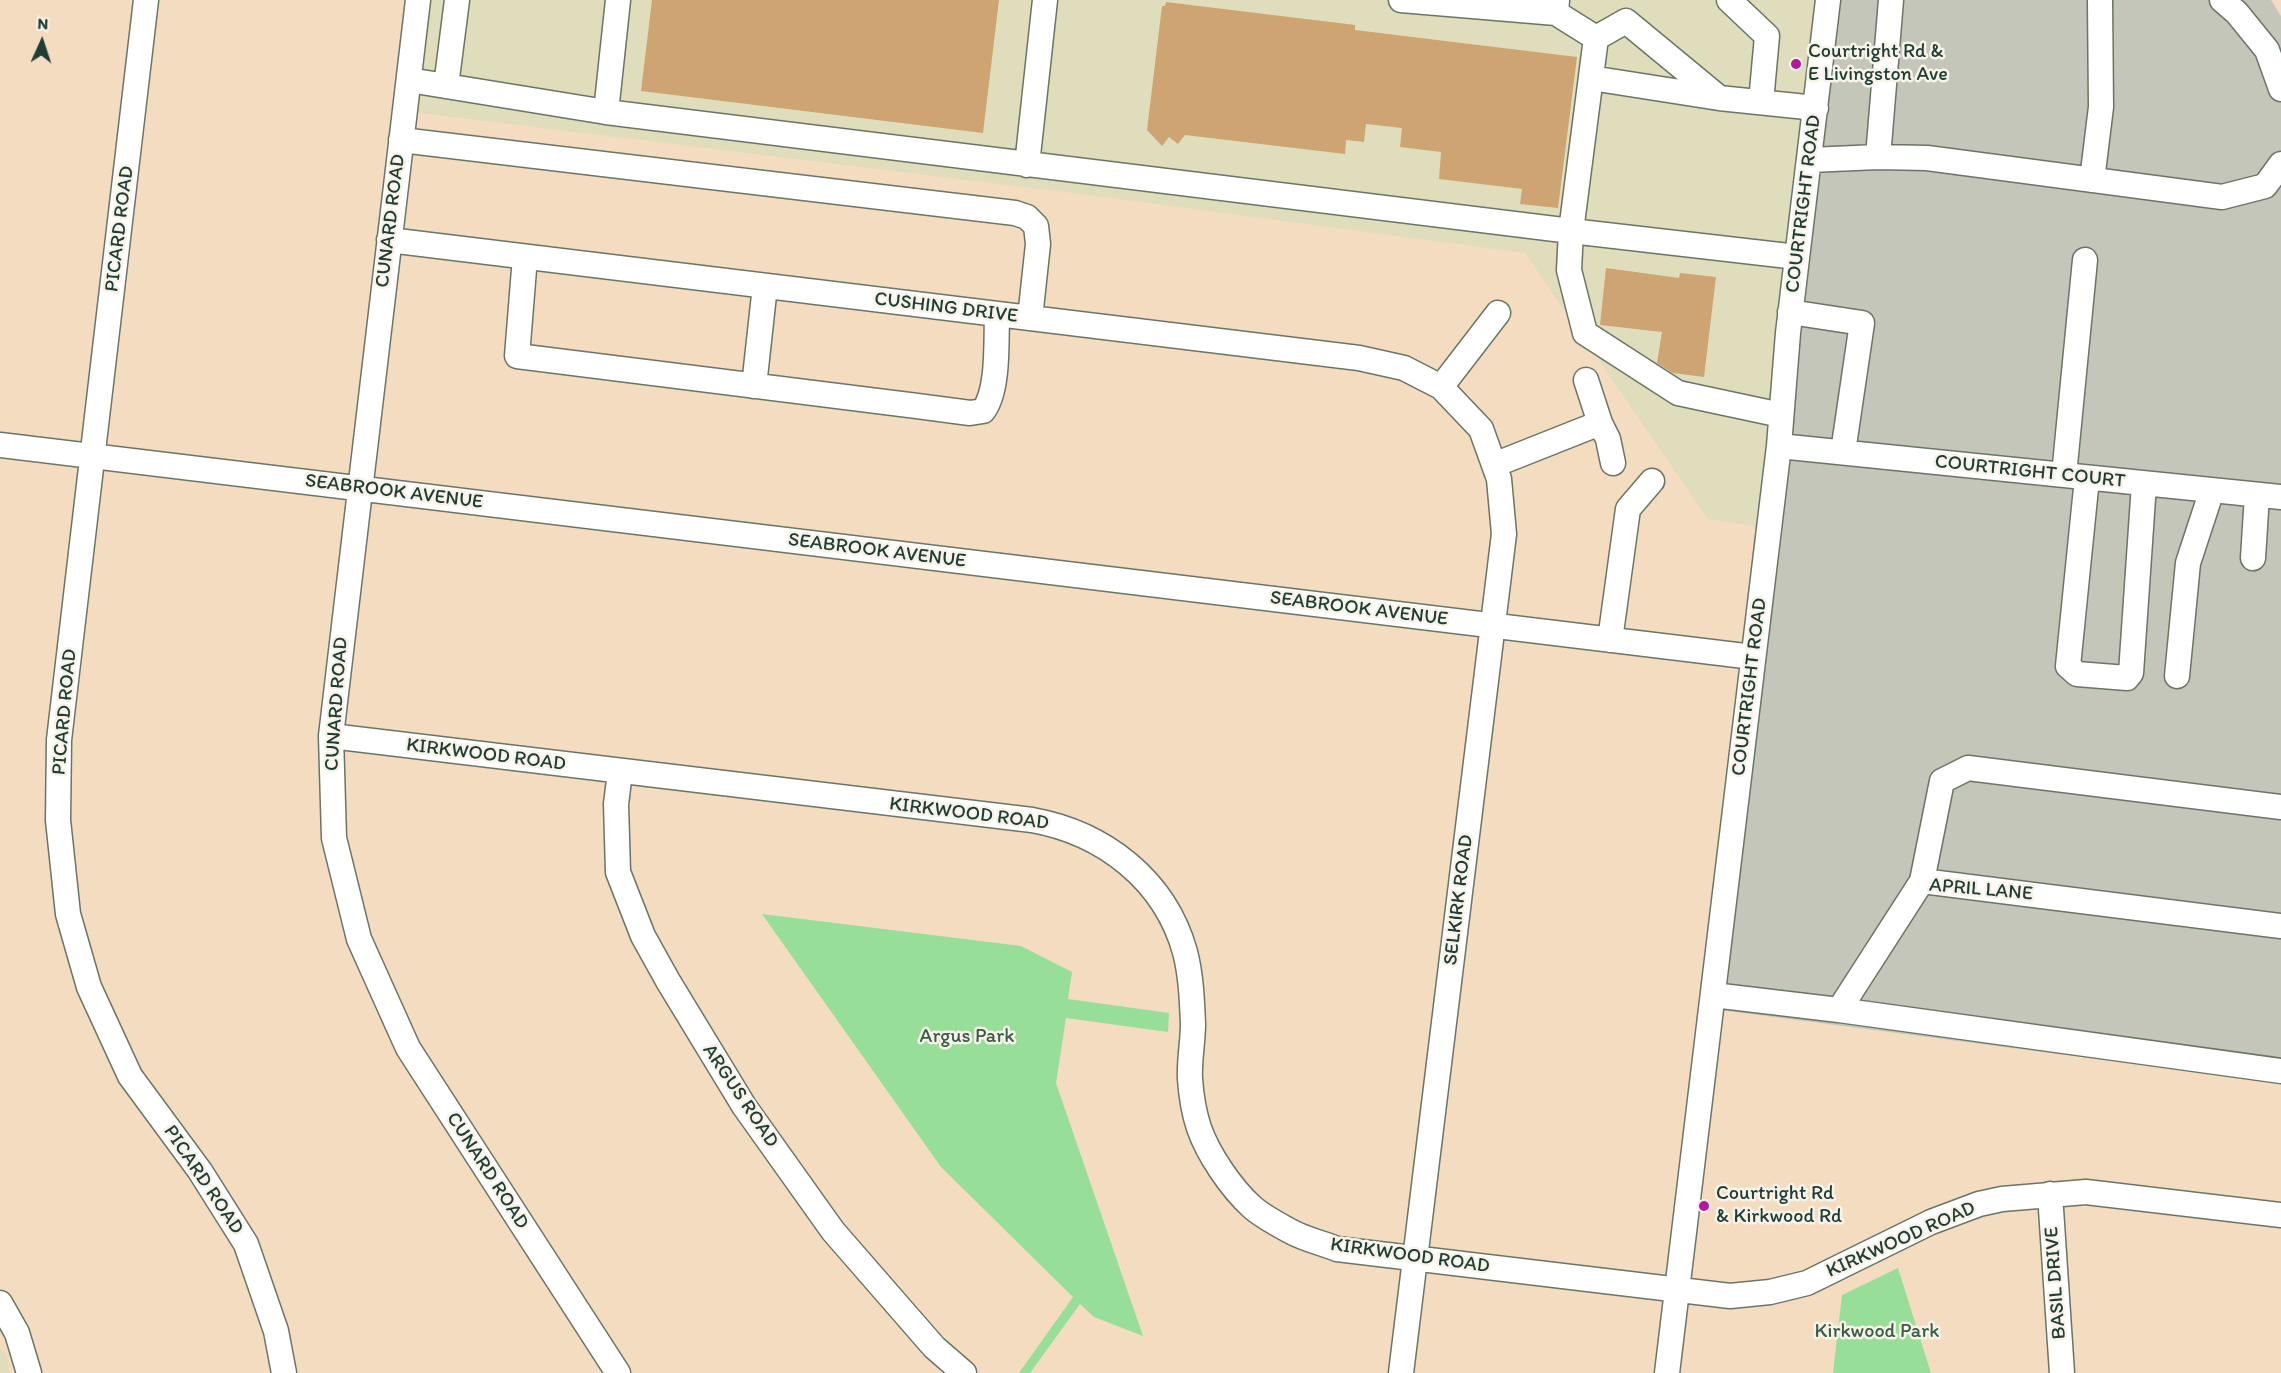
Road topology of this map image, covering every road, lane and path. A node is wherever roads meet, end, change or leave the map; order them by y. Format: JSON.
{"nodes":[{"id":1,"x":146,"y":0,"type":"edge"},
{"id":2,"x":418,"y":0,"type":"edge"},
{"id":3,"x":457,"y":0,"type":"edge"},
{"id":4,"x":618,"y":0,"type":"edge"},
{"id":5,"x":1045,"y":0,"type":"edge"},
{"id":6,"x":1401,"y":0,"type":"edge"},
{"id":7,"x":1729,"y":0,"type":"edge"},
{"id":8,"x":1828,"y":0,"type":"edge"},
{"id":9,"x":2100,"y":0,"type":"edge"},
{"id":10,"x":2222,"y":0,"type":"edge"},
{"id":11,"x":1885,"y":1,"type":"edge"},
{"id":12,"x":1556,"y":7,"type":"edge"},
{"id":13,"x":1596,"y":38,"type":"junction"},
{"id":14,"x":1591,"y":78,"type":"junction"},
{"id":15,"x":409,"y":80,"type":"junction"},
{"id":16,"x":446,"y":86,"type":"junction"},
{"id":17,"x":2281,"y":89,"type":"edge"},
{"id":18,"x":1719,"y":98,"type":"junction"},
{"id":19,"x":1761,"y":102,"type":"junction"},
{"id":20,"x":1816,"y":108,"type":"junction"},
{"id":21,"x":606,"y":112,"type":"junction"},
{"id":22,"x":401,"y":140,"type":"junction"},
{"id":23,"x":1878,"y":157,"type":"junction"},
{"id":24,"x":1810,"y":160,"type":"junction"},
{"id":25,"x":2281,"y":164,"type":"edge"},
{"id":26,"x":1027,"y":165,"type":"junction"},
{"id":27,"x":2092,"y":180,"type":"junction"},
{"id":28,"x":1571,"y":231,"type":"junction"},
{"id":29,"x":389,"y":240,"type":"junction"},
{"id":30,"x":525,"y":257,"type":"junction"},
{"id":31,"x":1797,"y":257,"type":"junction"},
{"id":32,"x":2085,"y":260,"type":"dead end"},
{"id":33,"x":765,"y":286,"type":"junction"},
{"id":34,"x":1790,"y":312,"type":"junction"},
{"id":35,"x":1498,"y":313,"type":"dead end"},
{"id":36,"x":997,"y":315,"type":"junction"},
{"id":37,"x":1030,"y":318,"type":"junction"},
{"id":38,"x":1586,"y":381,"type":"dead end"},
{"id":39,"x":754,"y":386,"type":"junction"},
{"id":40,"x":1441,"y":387,"type":"junction"},
{"id":41,"x":1781,"y":415,"type":"junction"},
{"id":42,"x":1600,"y":423,"type":"junction"},
{"id":43,"x":1481,"y":429,"type":"joint"},
{"id":44,"x":0,"y":445,"type":"edge"},
{"id":45,"x":1779,"y":446,"type":"junction"},
{"id":46,"x":1843,"y":452,"type":"junction"},
{"id":47,"x":94,"y":456,"type":"junction"},
{"id":48,"x":1613,"y":464,"type":"dead end"},
{"id":49,"x":1494,"y":465,"type":"junction"},
{"id":50,"x":2076,"y":477,"type":"junction"},
{"id":51,"x":1652,"y":481,"type":"dead end"},
{"id":52,"x":2144,"y":484,"type":"junction"},
{"id":53,"x":360,"y":487,"type":"junction"},
{"id":54,"x":2212,"y":490,"type":"junction"},
{"id":55,"x":2269,"y":496,"type":"edge"},
{"id":56,"x":2253,"y":558,"type":"dead end"},
{"id":57,"x":1494,"y":626,"type":"junction"},
{"id":58,"x":1610,"y":640,"type":"junction"},
{"id":59,"x":1753,"y":657,"type":"junction"},
{"id":60,"x":2177,"y":676,"type":"dead end"},
{"id":61,"x":331,"y":736,"type":"junction"},
{"id":62,"x":620,"y":772,"type":"junction"},
{"id":63,"x":2281,"y":807,"type":"edge"},
{"id":64,"x":1922,"y":881,"type":"junction"},
{"id":65,"x":2281,"y":926,"type":"edge"},
{"id":66,"x":1713,"y":995,"type":"junction"},
{"id":67,"x":1839,"y":1010,"type":"junction"},
{"id":68,"x":2281,"y":1071,"type":"edge"},
{"id":69,"x":2050,"y":1194,"type":"junction"},
{"id":70,"x":2281,"y":1215,"type":"edge"},
{"id":71,"x":1416,"y":1259,"type":"junction"},
{"id":72,"x":1677,"y":1290,"type":"junction"},
{"id":73,"x":0,"y":1303,"type":"edge"},
{"id":74,"x":8,"y":1338,"type":"edge"},
{"id":75,"x":29,"y":1373,"type":"edge"},
{"id":76,"x":284,"y":1373,"type":"edge"},
{"id":77,"x":618,"y":1373,"type":"edge"},
{"id":78,"x":964,"y":1373,"type":"edge"},
{"id":79,"x":1401,"y":1373,"type":"edge"},
{"id":80,"x":1667,"y":1373,"type":"edge"},
{"id":81,"x":2062,"y":1373,"type":"edge"}],
"edges":[{"from":1,"to":47,"type":"street","name":"PICARD ROAD"},
{"from":2,"to":15,"type":"street","name":"CUNARD ROAD"},
{"from":3,"to":16,"type":"street"},
{"from":4,"to":21,"type":"street"},
{"from":5,"to":26,"type":"street"},
{"from":6,"to":12,"type":"street"},
{"from":7,"to":19,"type":"street"},
{"from":8,"to":20,"type":"street","name":"COURTRIGHT ROAD"},
{"from":9,"to":27,"type":"street"},
{"from":10,"to":17,"type":"street"},
{"from":11,"to":23,"type":"street"},
{"from":12,"to":13,"type":"street"},
{"from":13,"to":14,"type":"street"},
{"from":13,"to":18,"type":"street"},
{"from":14,"to":18,"type":"street"},
{"from":14,"to":28,"type":"street"},
{"from":15,"to":16,"type":"street"},
{"from":15,"to":22,"type":"street","name":"CUNARD ROAD"},
{"from":16,"to":21,"type":"street"},
{"from":18,"to":19,"type":"street"},
{"from":19,"to":20,"type":"street"},
{"from":20,"to":24,"type":"street","name":"COURTRIGHT ROAD"},
{"from":21,"to":26,"type":"street"},
{"from":22,"to":29,"type":"street","name":"CUNARD ROAD"},
{"from":22,"to":37,"type":"street"},
{"from":23,"to":24,"type":"street"},
{"from":23,"to":27,"type":"street"},
{"from":24,"to":31,"type":"street","name":"COURTRIGHT ROAD"},
{"from":25,"to":27,"type":"street"},
{"from":26,"to":28,"type":"street"},
{"from":28,"to":31,"type":"street"},
{"from":28,"to":41,"type":"street"},
{"from":29,"to":30,"type":"street","name":"CUSHING DRIVE"},
{"from":29,"to":53,"type":"street","name":"CUNARD ROAD"},
{"from":30,"to":33,"type":"street","name":"CUSHING DRIVE"},
{"from":30,"to":39,"type":"street"},
{"from":31,"to":34,"type":"street","name":"COURTRIGHT ROAD"},
{"from":32,"to":50,"type":"street"},
{"from":33,"to":36,"type":"street","name":"CUSHING DRIVE"},
{"from":33,"to":39,"type":"street"},
{"from":34,"to":41,"type":"street","name":"COURTRIGHT ROAD"},
{"from":34,"to":46,"type":"street"},
{"from":35,"to":40,"type":"street"},
{"from":36,"to":37,"type":"street","name":"CUSHING DRIVE"},
{"from":36,"to":39,"type":"street"},
{"from":37,"to":40,"type":"street","name":"CUSHING DRIVE"},
{"from":38,"to":42,"type":"street"},
{"from":40,"to":43,"type":"street","name":"CUSHING DRIVE"},
{"from":41,"to":45,"type":"street","name":"COURTRIGHT ROAD"},
{"from":42,"to":48,"type":"street"},
{"from":42,"to":49,"type":"street"},
{"from":43,"to":49,"type":"street","name":"SELKIRK ROAD"},
{"from":44,"to":47,"type":"street","name":"SEABROOK AVENUE"},
{"from":45,"to":46,"type":"street","name":"COURTRIGHT COURT"},
{"from":45,"to":59,"type":"street","name":"COURTRIGHT ROAD"},
{"from":46,"to":50,"type":"street","name":"COURTRIGHT COURT"},
{"from":47,"to":53,"type":"street","name":"SEABROOK AVENUE"},
{"from":47,"to":76,"type":"street","name":"PICARD ROAD"},
{"from":49,"to":57,"type":"street","name":"SELKIRK ROAD"},
{"from":50,"to":52,"type":"street","name":"COURTRIGHT COURT"},
{"from":50,"to":52,"type":"street"},
{"from":51,"to":58,"type":"street"},
{"from":52,"to":54,"type":"street","name":"COURTRIGHT COURT"},
{"from":53,"to":57,"type":"street","name":"SEABROOK AVENUE"},
{"from":53,"to":61,"type":"street","name":"CUNARD ROAD"},
{"from":54,"to":55,"type":"street","name":"COURTRIGHT COURT"},
{"from":54,"to":60,"type":"street"},
{"from":55,"to":56,"type":"street"},
{"from":57,"to":58,"type":"street","name":"SEABROOK AVENUE"},
{"from":57,"to":71,"type":"street","name":"SELKIRK ROAD"},
{"from":58,"to":59,"type":"street","name":"SEABROOK AVENUE"},
{"from":59,"to":66,"type":"street","name":"COURTRIGHT ROAD"},
{"from":61,"to":62,"type":"street","name":"KIRKWOOD ROAD"},
{"from":61,"to":77,"type":"street","name":"CUNARD ROAD"},
{"from":62,"to":71,"type":"street","name":"KIRKWOOD ROAD"},
{"from":62,"to":78,"type":"street","name":"ARGUS ROAD"},
{"from":63,"to":64,"type":"street"},
{"from":64,"to":65,"type":"street","name":"APRIL LANE"},
{"from":64,"to":67,"type":"street","name":"APRIL LANE"},
{"from":66,"to":67,"type":"street"},
{"from":66,"to":72,"type":"street","name":"COURTRIGHT ROAD"},
{"from":67,"to":68,"type":"street"},
{"from":69,"to":70,"type":"street","name":"KIRKWOOD ROAD"},
{"from":69,"to":72,"type":"street","name":"KIRKWOOD ROAD"},
{"from":69,"to":81,"type":"street","name":"BASIL DRIVE"},
{"from":71,"to":72,"type":"street","name":"KIRKWOOD ROAD"},
{"from":71,"to":79,"type":"street","name":"SELKIRK ROAD"},
{"from":72,"to":80,"type":"street","name":"COURTRIGHT ROAD"},
{"from":73,"to":74,"type":"street"},
{"from":74,"to":75,"type":"street"}]}
